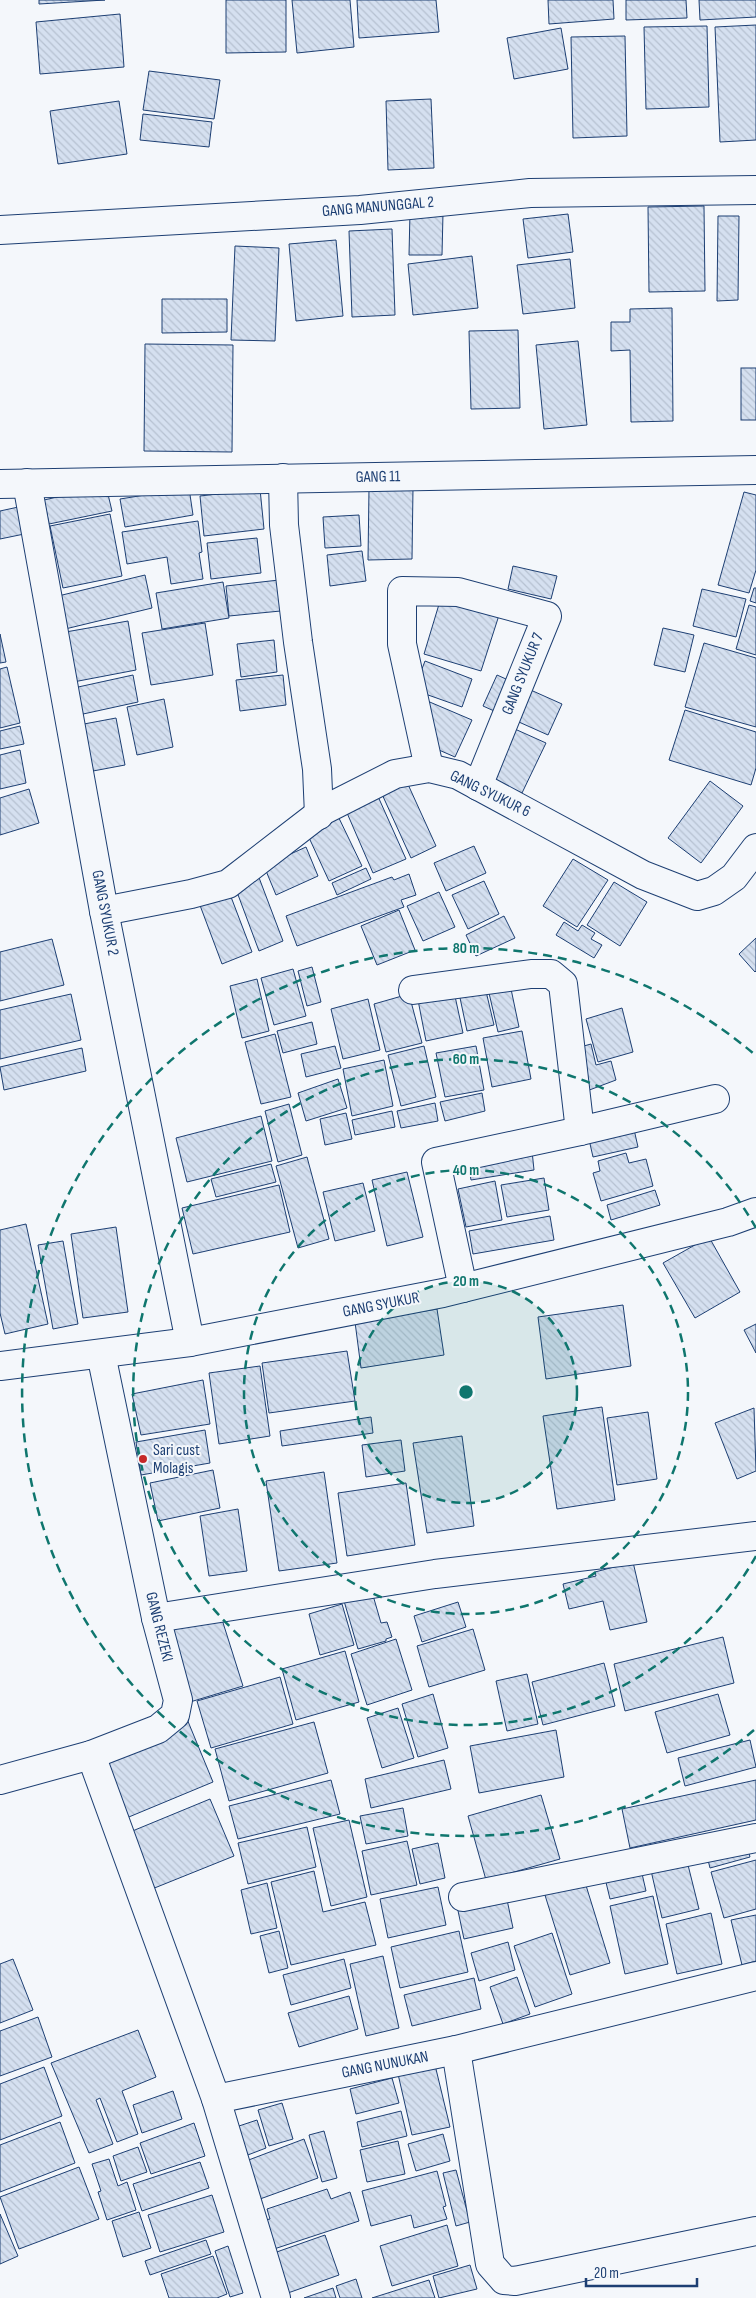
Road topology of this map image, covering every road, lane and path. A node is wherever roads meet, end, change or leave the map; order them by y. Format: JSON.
{"nodes":[{"id":1,"x":756,"y":190,"type":"edge"},
{"id":2,"x":0,"y":230,"type":"edge"},
{"id":3,"x":756,"y":470,"type":"edge"},
{"id":4,"x":283,"y":478,"type":"junction"},
{"id":5,"x":27,"y":483,"type":"junction"},
{"id":6,"x":0,"y":484,"type":"edge"},
{"id":7,"x":429,"y":768,"type":"junction"},
{"id":8,"x":478,"y":786,"type":"junction"},
{"id":9,"x":319,"y":815,"type":"junction"},
{"id":10,"x":756,"y":848,"type":"edge"},
{"id":11,"x":104,"y":911,"type":"junction"},
{"id":12,"x":413,"y":990,"type":"dead end"},
{"id":13,"x":715,"y":1099,"type":"dead end"},
{"id":14,"x":580,"y":1131,"type":"junction"},
{"id":15,"x":756,"y":1212,"type":"edge"},
{"id":16,"x":463,"y":1288,"type":"junction"},
{"id":17,"x":190,"y":1342,"type":"junction"},
{"id":18,"x":101,"y":1354,"type":"junction"},
{"id":19,"x":0,"y":1366,"type":"edge"},
{"id":20,"x":756,"y":1536,"type":"edge"},
{"id":21,"x":156,"y":1618,"type":"junction"},
{"id":22,"x":91,"y":1755,"type":"junction"},
{"id":23,"x":0,"y":1780,"type":"edge"},
{"id":24,"x":756,"y":1838,"type":"edge"},
{"id":25,"x":463,"y":1897,"type":"dead end"},
{"id":26,"x":756,"y":1976,"type":"edge"},
{"id":27,"x":456,"y":2050,"type":"junction"},
{"id":28,"x":216,"y":2099,"type":"junction"},
{"id":29,"x":756,"y":2231,"type":"edge"},
{"id":30,"x":276,"y":2298,"type":"edge"}],
"edges":[{"from":1,"to":2,"type":"street","name":"GANG MANUNGGAL 2"},
{"from":3,"to":4,"type":"street","name":"GANG 11"},
{"from":4,"to":5,"type":"street","name":"GANG 11"},
{"from":4,"to":9,"type":"street"},
{"from":5,"to":6,"type":"street","name":"GANG 11"},
{"from":5,"to":11,"type":"street","name":"GANG SYUKUR 2"},
{"from":7,"to":8,"type":"street","name":"GANG SYUKUR 6"},
{"from":7,"to":8,"type":"street","name":"GANG SYUKUR 7"},
{"from":7,"to":9,"type":"street","name":"GANG SYUKUR 6"},
{"from":8,"to":10,"type":"street","name":"GANG SYUKUR 6"},
{"from":9,"to":11,"type":"street","name":"GANG SYUKUR 6"},
{"from":11,"to":17,"type":"street","name":"GANG SYUKUR 2"},
{"from":12,"to":14,"type":"street"},
{"from":13,"to":14,"type":"street"},
{"from":14,"to":16,"type":"street"},
{"from":15,"to":16,"type":"street","name":"GANG SYUKUR"},
{"from":16,"to":17,"type":"street","name":"GANG SYUKUR"},
{"from":17,"to":18,"type":"street","name":"GANG SYUKUR"},
{"from":18,"to":19,"type":"street","name":"GANG SYUKUR"},
{"from":18,"to":21,"type":"street","name":"GANG REZEKI"},
{"from":20,"to":21,"type":"street"},
{"from":21,"to":22,"type":"street","name":"GANG REZEKI"},
{"from":22,"to":23,"type":"street","name":"GANG REZEKI"},
{"from":22,"to":28,"type":"street"},
{"from":24,"to":25,"type":"street"},
{"from":26,"to":27,"type":"street","name":"GANG NUNUKAN"},
{"from":27,"to":28,"type":"street","name":"GANG NUNUKAN"},
{"from":27,"to":29,"type":"street"},
{"from":28,"to":30,"type":"street"}]}
